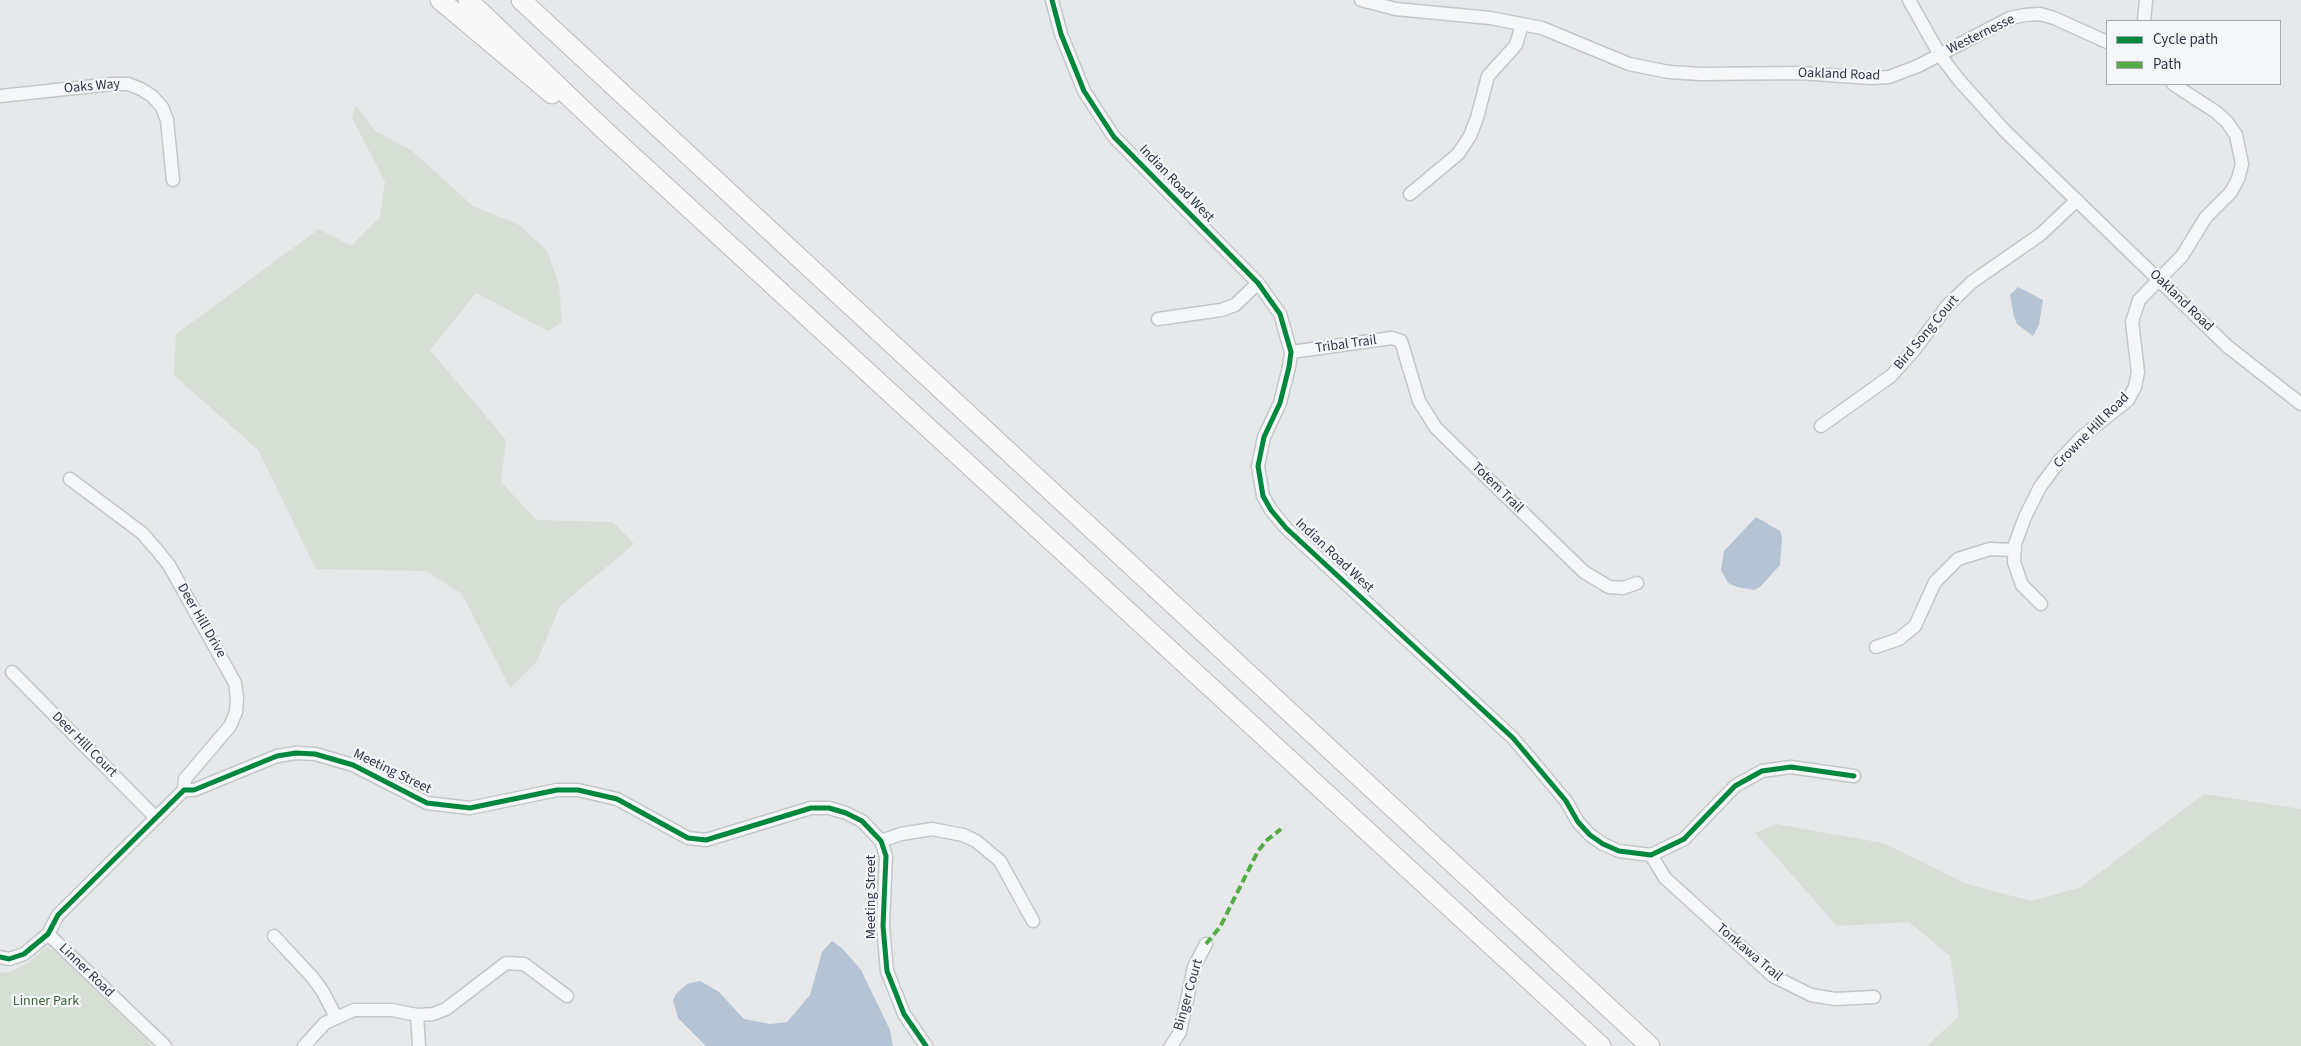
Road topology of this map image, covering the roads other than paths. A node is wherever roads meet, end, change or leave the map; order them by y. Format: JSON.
{"nodes":[{"id":1,"x":440,"y":0,"type":"edge"},
{"id":2,"x":468,"y":0,"type":"edge"},
{"id":3,"x":522,"y":0,"type":"edge"},
{"id":4,"x":1052,"y":0,"type":"edge"},
{"id":5,"x":1361,"y":0,"type":"edge"},
{"id":6,"x":1909,"y":0,"type":"edge"},
{"id":7,"x":2146,"y":0,"type":"edge"},
{"id":8,"x":2144,"y":20,"type":"edge"},
{"id":9,"x":1522,"y":24,"type":"junction"},
{"id":10,"x":2106,"y":42,"type":"edge"},
{"id":11,"x":1940,"y":55,"type":"junction"},
{"id":12,"x":2174,"y":85,"type":"edge"},
{"id":13,"x":0,"y":96,"type":"edge"},
{"id":14,"x":603,"y":129,"type":"junction"},
{"id":15,"x":173,"y":180,"type":"dead end"},
{"id":16,"x":1410,"y":194,"type":"dead end"},
{"id":17,"x":2077,"y":200,"type":"junction"},
{"id":18,"x":2158,"y":279,"type":"junction"},
{"id":19,"x":1258,"y":282,"type":"junction"},
{"id":20,"x":1158,"y":319,"type":"dead end"},
{"id":21,"x":1402,"y":341,"type":"joint"},
{"id":22,"x":1291,"y":352,"type":"junction"},
{"id":23,"x":2301,"y":404,"type":"edge"},
{"id":24,"x":1821,"y":426,"type":"dead end"},
{"id":25,"x":70,"y":479,"type":"dead end"},
{"id":26,"x":2015,"y":550,"type":"junction"},
{"id":27,"x":1637,"y":582,"type":"dead end"},
{"id":28,"x":2040,"y":604,"type":"dead end"},
{"id":29,"x":1876,"y":647,"type":"dead end"},
{"id":30,"x":12,"y":672,"type":"dead end"},
{"id":31,"x":1854,"y":776,"type":"dead end"},
{"id":32,"x":184,"y":790,"type":"junction"},
{"id":33,"x":156,"y":818,"type":"junction"},
{"id":34,"x":881,"y":841,"type":"junction"},
{"id":35,"x":1651,"y":855,"type":"junction"},
{"id":36,"x":1033,"y":921,"type":"dead end"},
{"id":37,"x":48,"y":934,"type":"junction"},
{"id":38,"x":274,"y":936,"type":"dead end"},
{"id":39,"x":1206,"y":944,"type":"dead end"},
{"id":40,"x":0,"y":957,"type":"edge"},
{"id":41,"x":567,"y":996,"type":"dead end"},
{"id":42,"x":1874,"y":996,"type":"dead end"},
{"id":43,"x":417,"y":1015,"type":"junction"},
{"id":44,"x":336,"y":1017,"type":"junction"},
{"id":45,"x":165,"y":1046,"type":"edge"},
{"id":46,"x":304,"y":1046,"type":"edge"},
{"id":47,"x":419,"y":1046,"type":"edge"},
{"id":48,"x":926,"y":1046,"type":"edge"},
{"id":49,"x":1170,"y":1046,"type":"edge"},
{"id":50,"x":1601,"y":1046,"type":"edge"},
{"id":51,"x":1650,"y":1046,"type":"edge"}],
"edges":[{"from":1,"to":14,"type":"highway"},
{"from":2,"to":14,"type":"highway"},
{"from":3,"to":51,"type":"highway"},
{"from":4,"to":19,"type":"street","name":"Indian Road West"},
{"from":5,"to":9,"type":"street","name":"Oakland Road"},
{"from":6,"to":11,"type":"street"},
{"from":7,"to":8,"type":"street"},
{"from":9,"to":11,"type":"street","name":"Oakland Road"},
{"from":9,"to":16,"type":"street"},
{"from":10,"to":11,"type":"street","name":"Westernesse"},
{"from":11,"to":17,"type":"street","name":"Oakland Road"},
{"from":12,"to":18,"type":"street","name":"Crowne Hill Road"},
{"from":13,"to":15,"type":"street","name":"Oaks Way"},
{"from":14,"to":50,"type":"highway"},
{"from":17,"to":18,"type":"street","name":"Oakland Road"},
{"from":17,"to":24,"type":"street","name":"Bird Song Court"},
{"from":18,"to":23,"type":"street","name":"Oakland Road"},
{"from":18,"to":26,"type":"street","name":"Crowne Hill Road"},
{"from":19,"to":20,"type":"street"},
{"from":19,"to":22,"type":"street","name":"Indian Road West"},
{"from":21,"to":22,"type":"street","name":"Tribal Trail"},
{"from":21,"to":27,"type":"street","name":"Totem Trail"},
{"from":22,"to":35,"type":"street","name":"Indian Road West"},
{"from":25,"to":32,"type":"street","name":"Deer Hill Drive"},
{"from":26,"to":28,"type":"street","name":"Crowne Hill Road"},
{"from":26,"to":29,"type":"street"},
{"from":30,"to":33,"type":"street","name":"Deer Hill Court"},
{"from":31,"to":35,"type":"street"},
{"from":32,"to":33,"type":"street"},
{"from":32,"to":34,"type":"street","name":"Meeting Street"},
{"from":33,"to":37,"type":"street"},
{"from":34,"to":36,"type":"street"},
{"from":34,"to":48,"type":"street","name":"Meeting Street"},
{"from":35,"to":42,"type":"street","name":"Tonkawa Trail"},
{"from":37,"to":40,"type":"street","name":"Linner Road"},
{"from":37,"to":45,"type":"street","name":"Linner Road"},
{"from":38,"to":44,"type":"street"},
{"from":39,"to":49,"type":"street","name":"Binger Court"},
{"from":41,"to":43,"type":"street"},
{"from":43,"to":44,"type":"street"},
{"from":43,"to":47,"type":"street"},
{"from":44,"to":46,"type":"street"}]}
